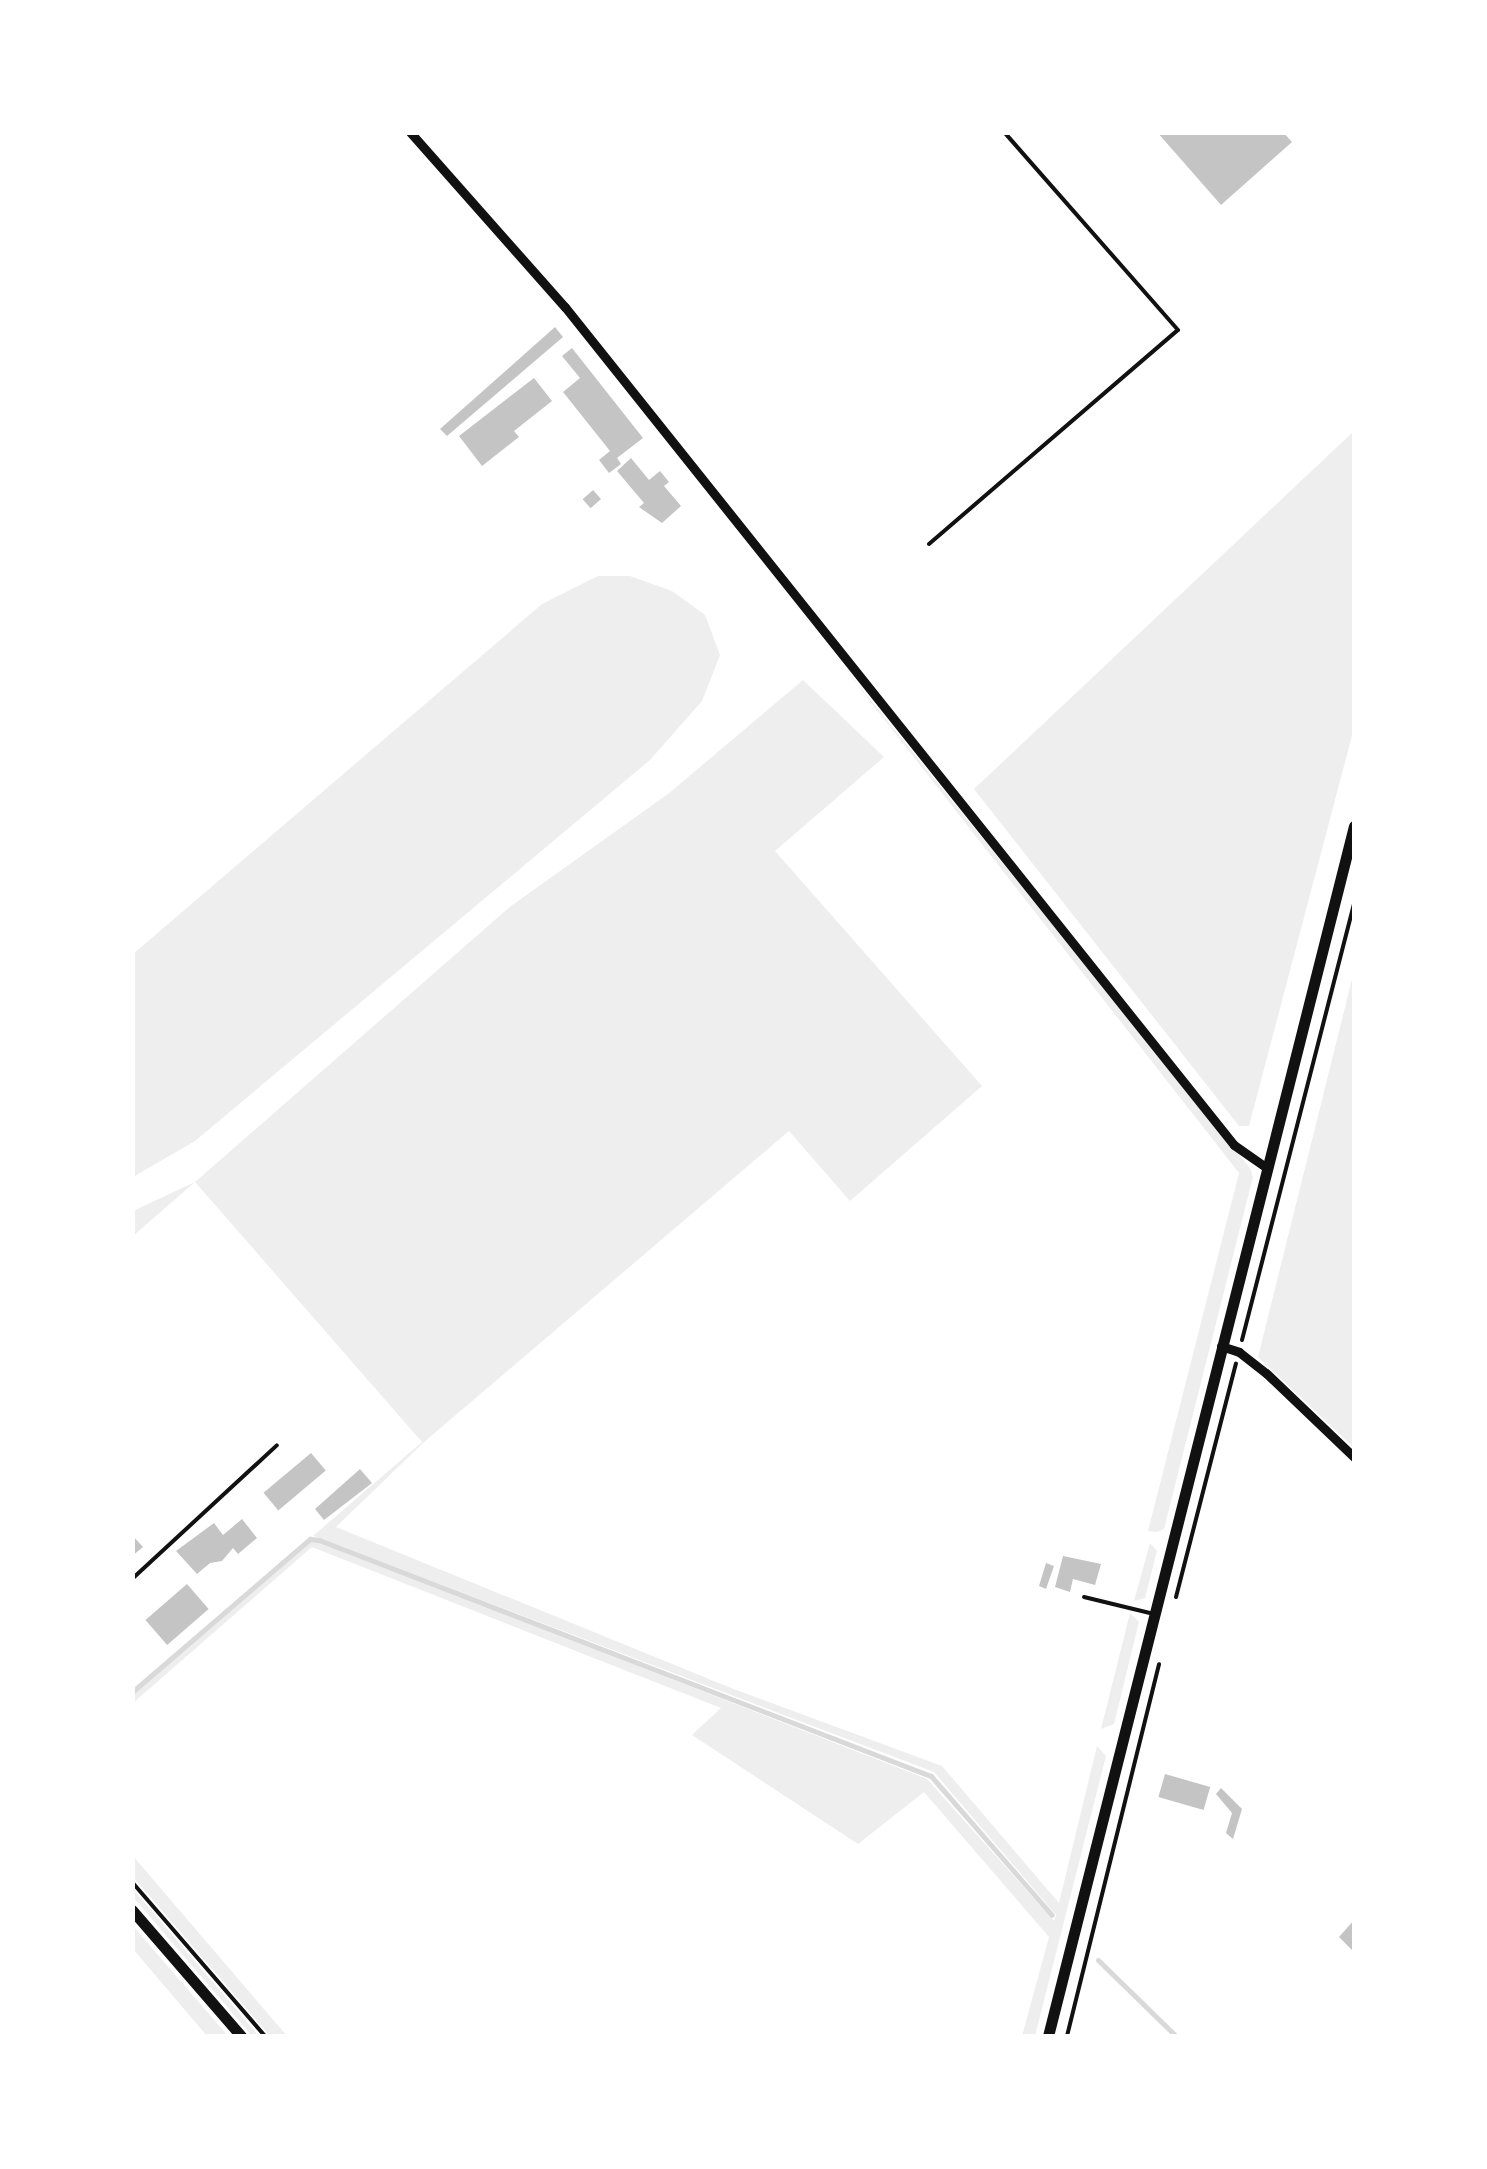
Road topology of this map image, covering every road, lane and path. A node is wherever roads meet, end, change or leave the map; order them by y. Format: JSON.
{"nodes":[{"id":1,"x":410,"y":132,"type":"edge"},
{"id":2,"x":1004,"y":132,"type":"edge"},
{"id":3,"x":929,"y":544,"type":"dead end"},
{"id":4,"x":1354,"y":826,"type":"edge"},
{"id":5,"x":1354,"y":904,"type":"edge"},
{"id":6,"x":1267,"y":1168,"type":"junction"},
{"id":7,"x":1221,"y":1346,"type":"junction"},
{"id":8,"x":1239,"y":1352,"type":"junction"},
{"id":9,"x":277,"y":1445,"type":"dead end"},
{"id":10,"x":1354,"y":1457,"type":"edge"},
{"id":11,"x":132,"y":1579,"type":"edge"},
{"id":12,"x":1084,"y":1596,"type":"dead end"},
{"id":13,"x":1176,"y":1598,"type":"dead end"},
{"id":14,"x":1154,"y":1614,"type":"junction"},
{"id":15,"x":1161,"y":1655,"type":"dead end"},
{"id":16,"x":132,"y":1882,"type":"edge"},
{"id":17,"x":132,"y":1910,"type":"edge"},
{"id":18,"x":241,"y":2036,"type":"edge"},
{"id":19,"x":265,"y":2036,"type":"edge"},
{"id":20,"x":1048,"y":2036,"type":"edge"},
{"id":21,"x":1066,"y":2036,"type":"edge"}],
"edges":[{"from":1,"to":6,"type":"street"},
{"from":2,"to":3,"type":"lane"},
{"from":4,"to":6,"type":"main road"},
{"from":5,"to":8,"type":"path"},
{"from":6,"to":7,"type":"main road"},
{"from":7,"to":8,"type":"street"},
{"from":7,"to":14,"type":"main road"},
{"from":8,"to":10,"type":"street"},
{"from":8,"to":13,"type":"path"},
{"from":9,"to":11,"type":"lane"},
{"from":12,"to":14,"type":"lane"},
{"from":14,"to":20,"type":"main road"},
{"from":15,"to":21,"type":"path"},
{"from":16,"to":19,"type":"path"},
{"from":17,"to":18,"type":"main road"}]}
